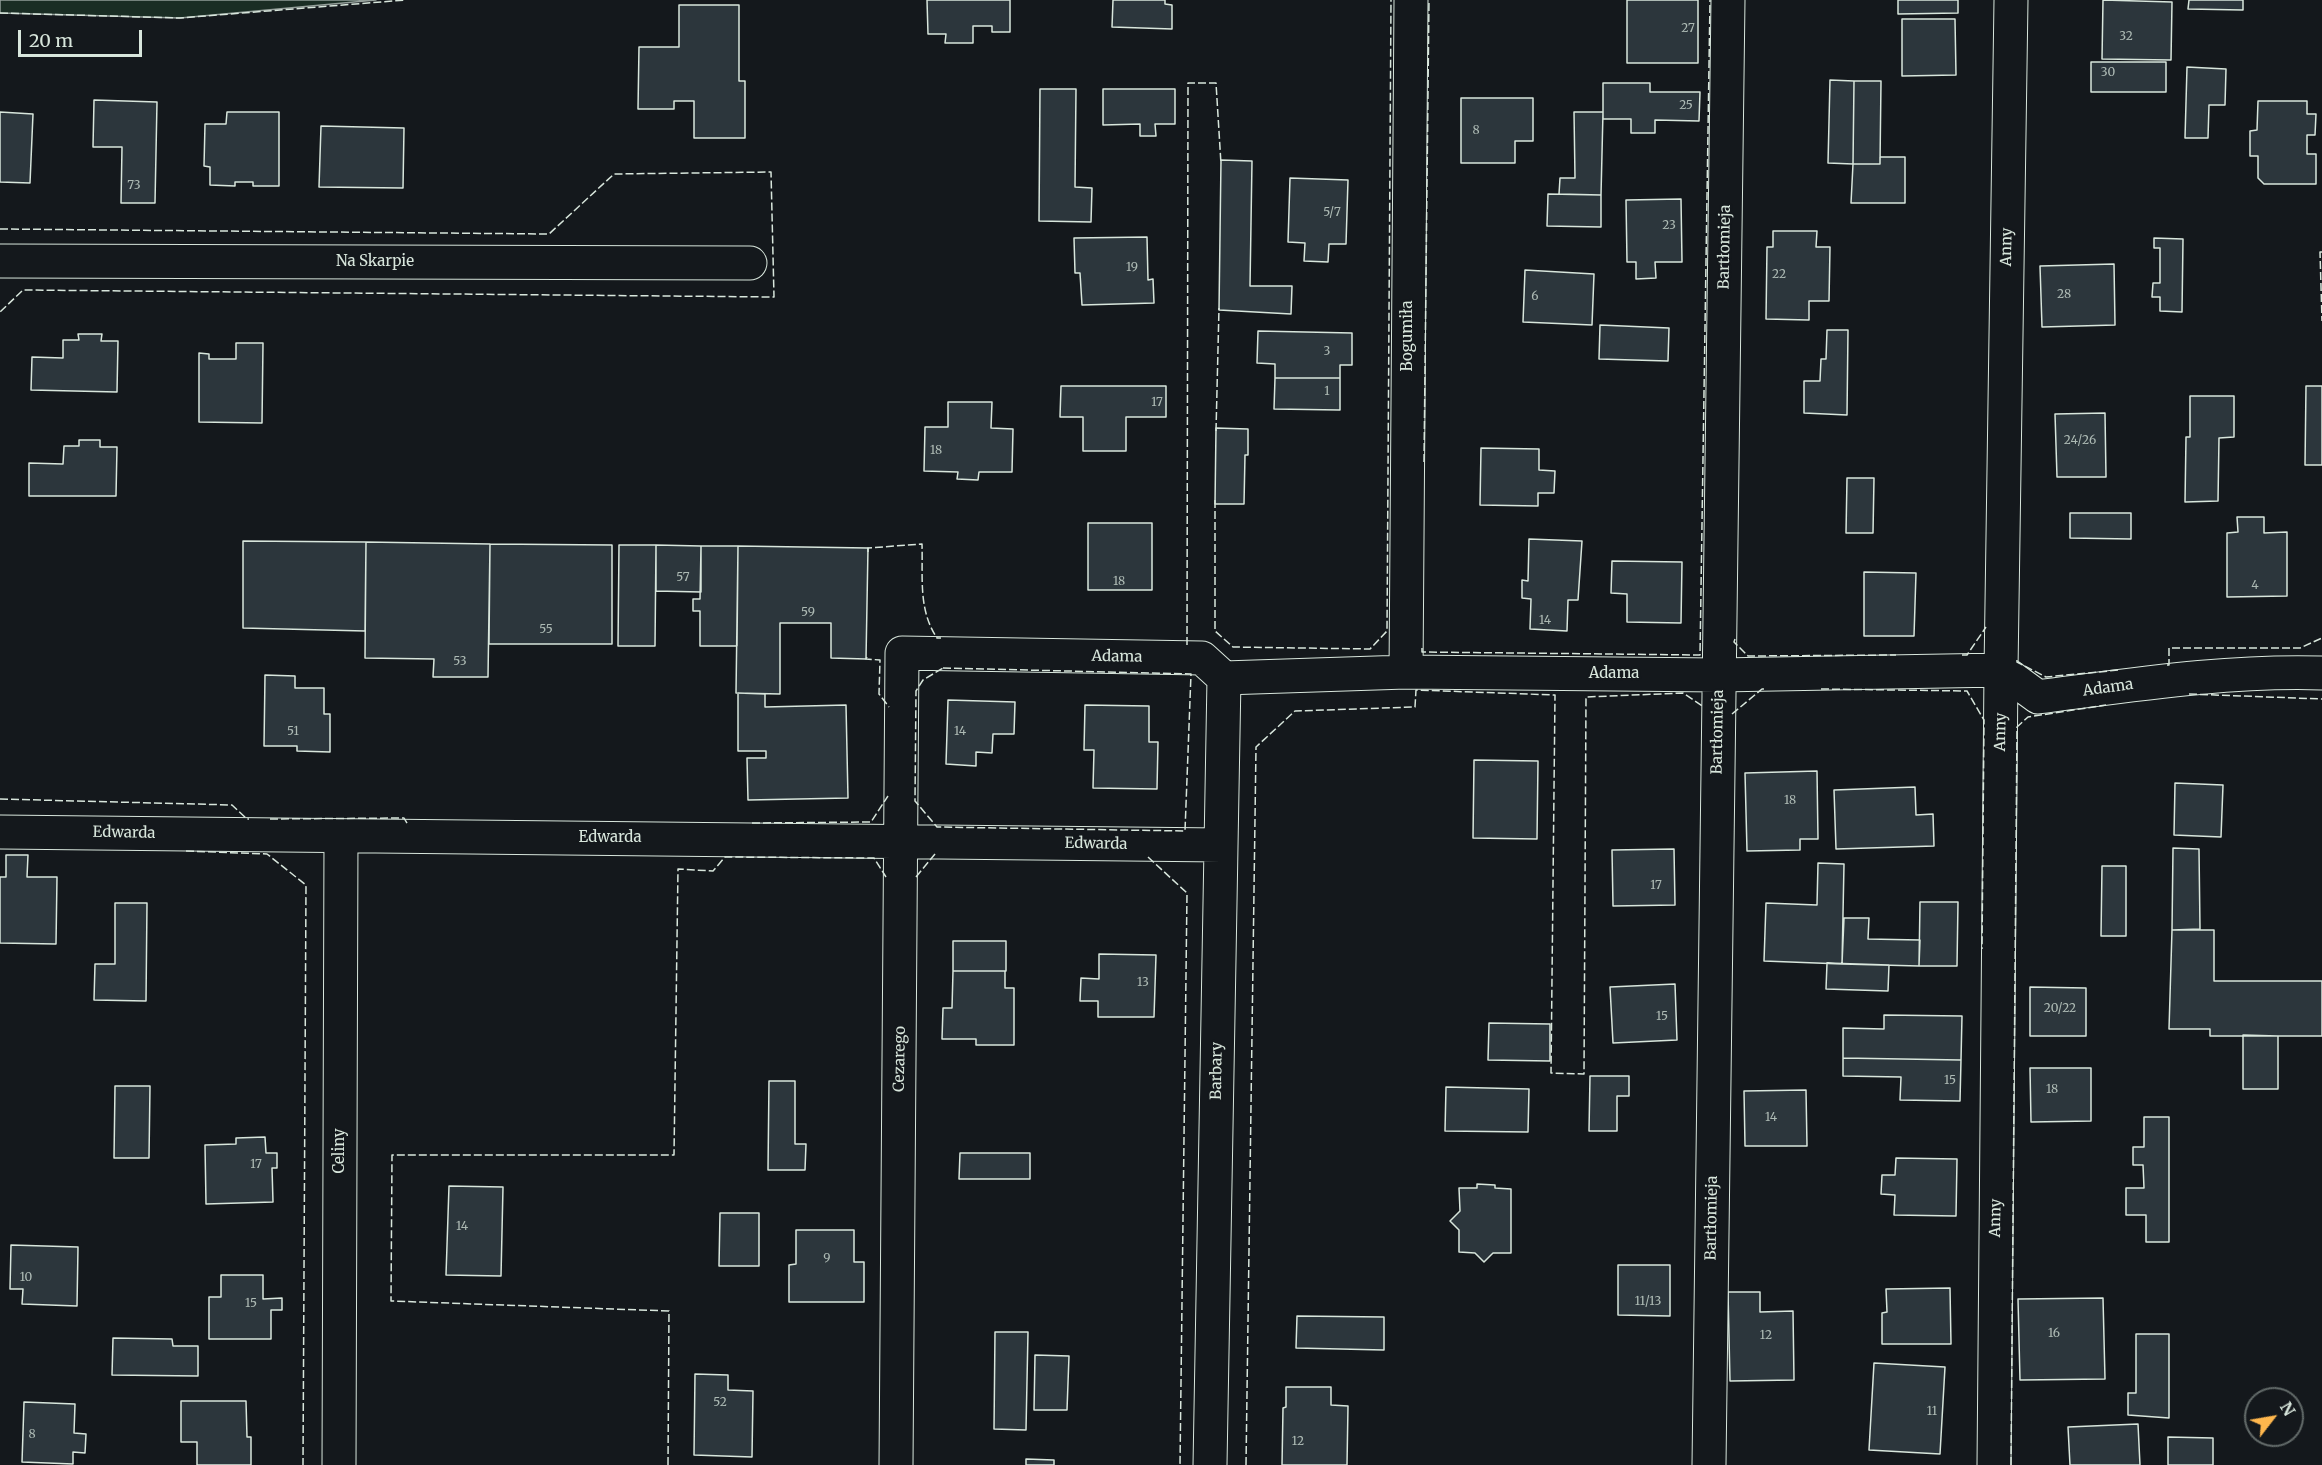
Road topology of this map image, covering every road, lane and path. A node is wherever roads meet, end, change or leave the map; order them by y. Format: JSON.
{"nodes":[{"id":1,"x":1411,"y":0,"type":"edge"},
{"id":2,"x":1728,"y":0,"type":"edge"},
{"id":3,"x":2011,"y":0,"type":"edge"},
{"id":4,"x":0,"y":261,"type":"edge"},
{"id":5,"x":750,"y":263,"type":"dead end"},
{"id":6,"x":902,"y":653,"type":"joint"},
{"id":7,"x":2001,"y":670,"type":"junction"},
{"id":8,"x":1406,"y":672,"type":"junction"},
{"id":9,"x":2322,"y":673,"type":"edge"},
{"id":10,"x":1719,"y":675,"type":"junction"},
{"id":11,"x":1224,"y":678,"type":"junction"},
{"id":12,"x":0,"y":832,"type":"edge"},
{"id":13,"x":341,"y":836,"type":"junction"},
{"id":14,"x":902,"y":841,"type":"junction"},
{"id":15,"x":1221,"y":846,"type":"junction"},
{"id":16,"x":339,"y":1465,"type":"edge"},
{"id":17,"x":896,"y":1465,"type":"edge"},
{"id":18,"x":1210,"y":1465,"type":"edge"},
{"id":19,"x":1709,"y":1465,"type":"edge"},
{"id":20,"x":1994,"y":1465,"type":"edge"}],
"edges":[{"from":1,"to":8,"type":"street","name":"Bogumiła"},
{"from":2,"to":10,"type":"street","name":"Bartłomieja"},
{"from":3,"to":7,"type":"street","name":"Anny"},
{"from":4,"to":5,"type":"street","name":"Na Skarpie"},
{"from":6,"to":11,"type":"street","name":"Adama"},
{"from":6,"to":14,"type":"street","name":"Cezarego"},
{"from":7,"to":9,"type":"street","name":"Adama"},
{"from":7,"to":10,"type":"street","name":"Adama"},
{"from":7,"to":20,"type":"street","name":"Anny"},
{"from":8,"to":10,"type":"street","name":"Adama"},
{"from":8,"to":11,"type":"street","name":"Adama"},
{"from":10,"to":19,"type":"street","name":"Bartłomieja"},
{"from":11,"to":15,"type":"street","name":"Barbary"},
{"from":12,"to":13,"type":"street","name":"Edwarda"},
{"from":13,"to":14,"type":"street","name":"Edwarda"},
{"from":13,"to":16,"type":"street","name":"Celiny"},
{"from":14,"to":15,"type":"street","name":"Edwarda"},
{"from":14,"to":17,"type":"street","name":"Cezarego"},
{"from":15,"to":18,"type":"street","name":"Barbary"}]}
